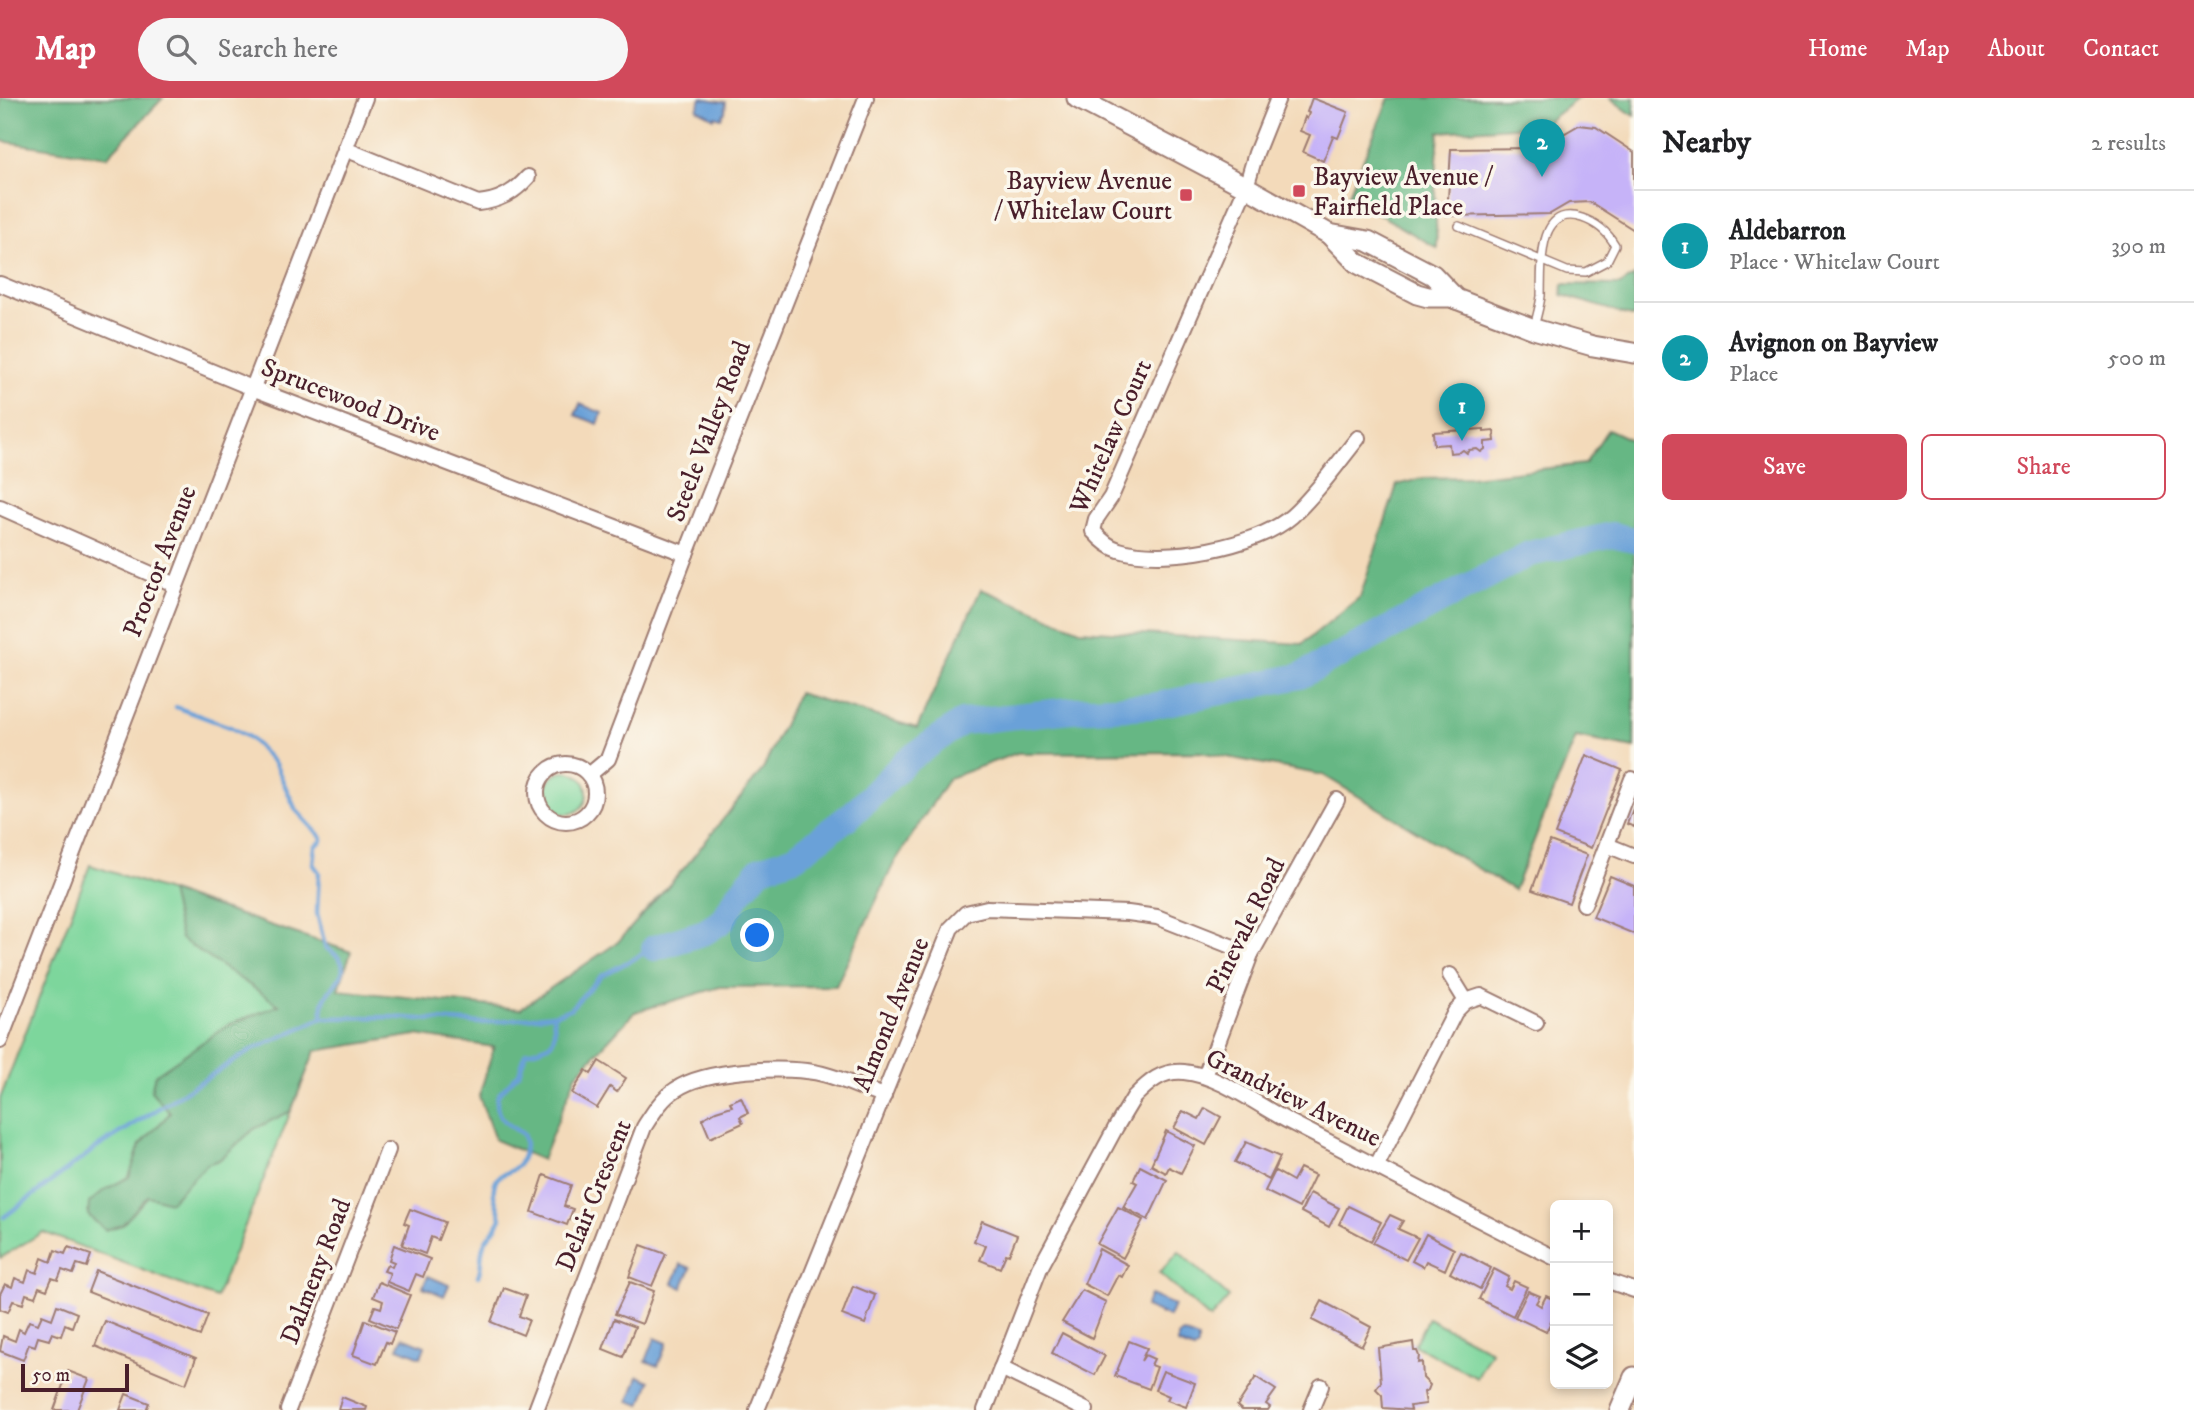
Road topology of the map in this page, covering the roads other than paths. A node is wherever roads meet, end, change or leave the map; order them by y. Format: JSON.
{"nodes":[{"id":1,"x":365,"y":98,"type":"edge"},
{"id":2,"x":866,"y":98,"type":"edge"},
{"id":3,"x":1077,"y":98,"type":"edge"},
{"id":4,"x":1278,"y":98,"type":"edge"},
{"id":5,"x":345,"y":149,"type":"junction"},
{"id":6,"x":527,"y":177,"type":"dead end"},
{"id":7,"x":1246,"y":187,"type":"junction"},
{"id":8,"x":1459,"y":226,"type":"dead end"},
{"id":9,"x":1540,"y":258,"type":"junction"},
{"id":10,"x":0,"y":284,"type":"edge"},
{"id":11,"x":1534,"y":329,"type":"junction"},
{"id":12,"x":1634,"y":353,"type":"edge"},
{"id":13,"x":252,"y":388,"type":"junction"},
{"id":14,"x":1358,"y":438,"type":"dead end"},
{"id":15,"x":0,"y":507,"type":"edge"},
{"id":16,"x":686,"y":554,"type":"junction"},
{"id":17,"x":176,"y":585,"type":"junction"},
{"id":18,"x":589,"y":775,"type":"junction"},
{"id":19,"x":1632,"y":779,"type":"dead end"},
{"id":20,"x":1337,"y":800,"type":"dead end"},
{"id":21,"x":1606,"y":845,"type":"junction"},
{"id":22,"x":1634,"y":856,"type":"edge"},
{"id":23,"x":1584,"y":904,"type":"dead end"},
{"id":24,"x":1251,"y":954,"type":"junction"},
{"id":25,"x":1450,"y":975,"type":"dead end"},
{"id":26,"x":1466,"y":1001,"type":"junction"},
{"id":27,"x":1536,"y":1023,"type":"dead end"},
{"id":28,"x":0,"y":1041,"type":"edge"},
{"id":29,"x":1205,"y":1076,"type":"junction"},
{"id":30,"x":884,"y":1096,"type":"junction"},
{"id":31,"x":388,"y":1150,"type":"dead end"},
{"id":32,"x":1377,"y":1165,"type":"junction"},
{"id":33,"x":1550,"y":1255,"type":"edge"},
{"id":34,"x":1613,"y":1283,"type":"edge"},
{"id":35,"x":1634,"y":1290,"type":"edge"},
{"id":36,"x":1001,"y":1368,"type":"junction"},
{"id":37,"x":1634,"y":1377,"type":"edge"},
{"id":38,"x":1321,"y":1386,"type":"dead end"},
{"id":39,"x":288,"y":1410,"type":"edge"},
{"id":40,"x":536,"y":1410,"type":"edge"},
{"id":41,"x":757,"y":1410,"type":"edge"},
{"id":42,"x":985,"y":1410,"type":"edge"},
{"id":43,"x":1086,"y":1410,"type":"edge"},
{"id":44,"x":1311,"y":1410,"type":"edge"},
{"id":45,"x":1620,"y":1410,"type":"edge"}],
"edges":[{"from":1,"to":5,"type":"street","name":"Proctor Avenue"},
{"from":2,"to":16,"type":"street","name":"Steele Valley Road"},
{"from":3,"to":7,"type":"main road"},
{"from":4,"to":7,"type":"street"},
{"from":5,"to":6,"type":"street"},
{"from":5,"to":13,"type":"street","name":"Proctor Avenue"},
{"from":7,"to":11,"type":"main road"},
{"from":7,"to":14,"type":"street","name":"Whitelaw Court"},
{"from":8,"to":9,"type":"lane"},
{"from":9,"to":9,"type":"lane"},
{"from":9,"to":11,"type":"lane"},
{"from":10,"to":13,"type":"street","name":"Sprucewood Drive"},
{"from":11,"to":12,"type":"main road"},
{"from":13,"to":16,"type":"street","name":"Sprucewood Drive"},
{"from":13,"to":17,"type":"street","name":"Proctor Avenue"},
{"from":15,"to":17,"type":"street"},
{"from":16,"to":18,"type":"street","name":"Steele Valley Road"},
{"from":17,"to":28,"type":"street","name":"Proctor Avenue"},
{"from":18,"to":18,"type":"street"},
{"from":19,"to":21,"type":"street"},
{"from":20,"to":24,"type":"street","name":"Pinevale Road"},
{"from":21,"to":22,"type":"street"},
{"from":21,"to":23,"type":"street"},
{"from":24,"to":29,"type":"street","name":"Pinevale Road"},
{"from":24,"to":30,"type":"street","name":"Almond Avenue"},
{"from":25,"to":26,"type":"street"},
{"from":26,"to":27,"type":"street"},
{"from":26,"to":32,"type":"street"},
{"from":29,"to":32,"type":"street","name":"Grandview Avenue"},
{"from":29,"to":36,"type":"street","name":"Grandview Avenue"},
{"from":30,"to":40,"type":"street","name":"Delair Crescent"},
{"from":30,"to":41,"type":"street","name":"Almond Avenue"},
{"from":31,"to":39,"type":"street","name":"Dalmeny Road"},
{"from":32,"to":33,"type":"street","name":"Grandview Avenue"},
{"from":34,"to":35,"type":"street"},
{"from":36,"to":42,"type":"street","name":"Grandview Avenue"},
{"from":36,"to":43,"type":"street"},
{"from":37,"to":45,"type":"main road"},
{"from":38,"to":44,"type":"street"}]}
